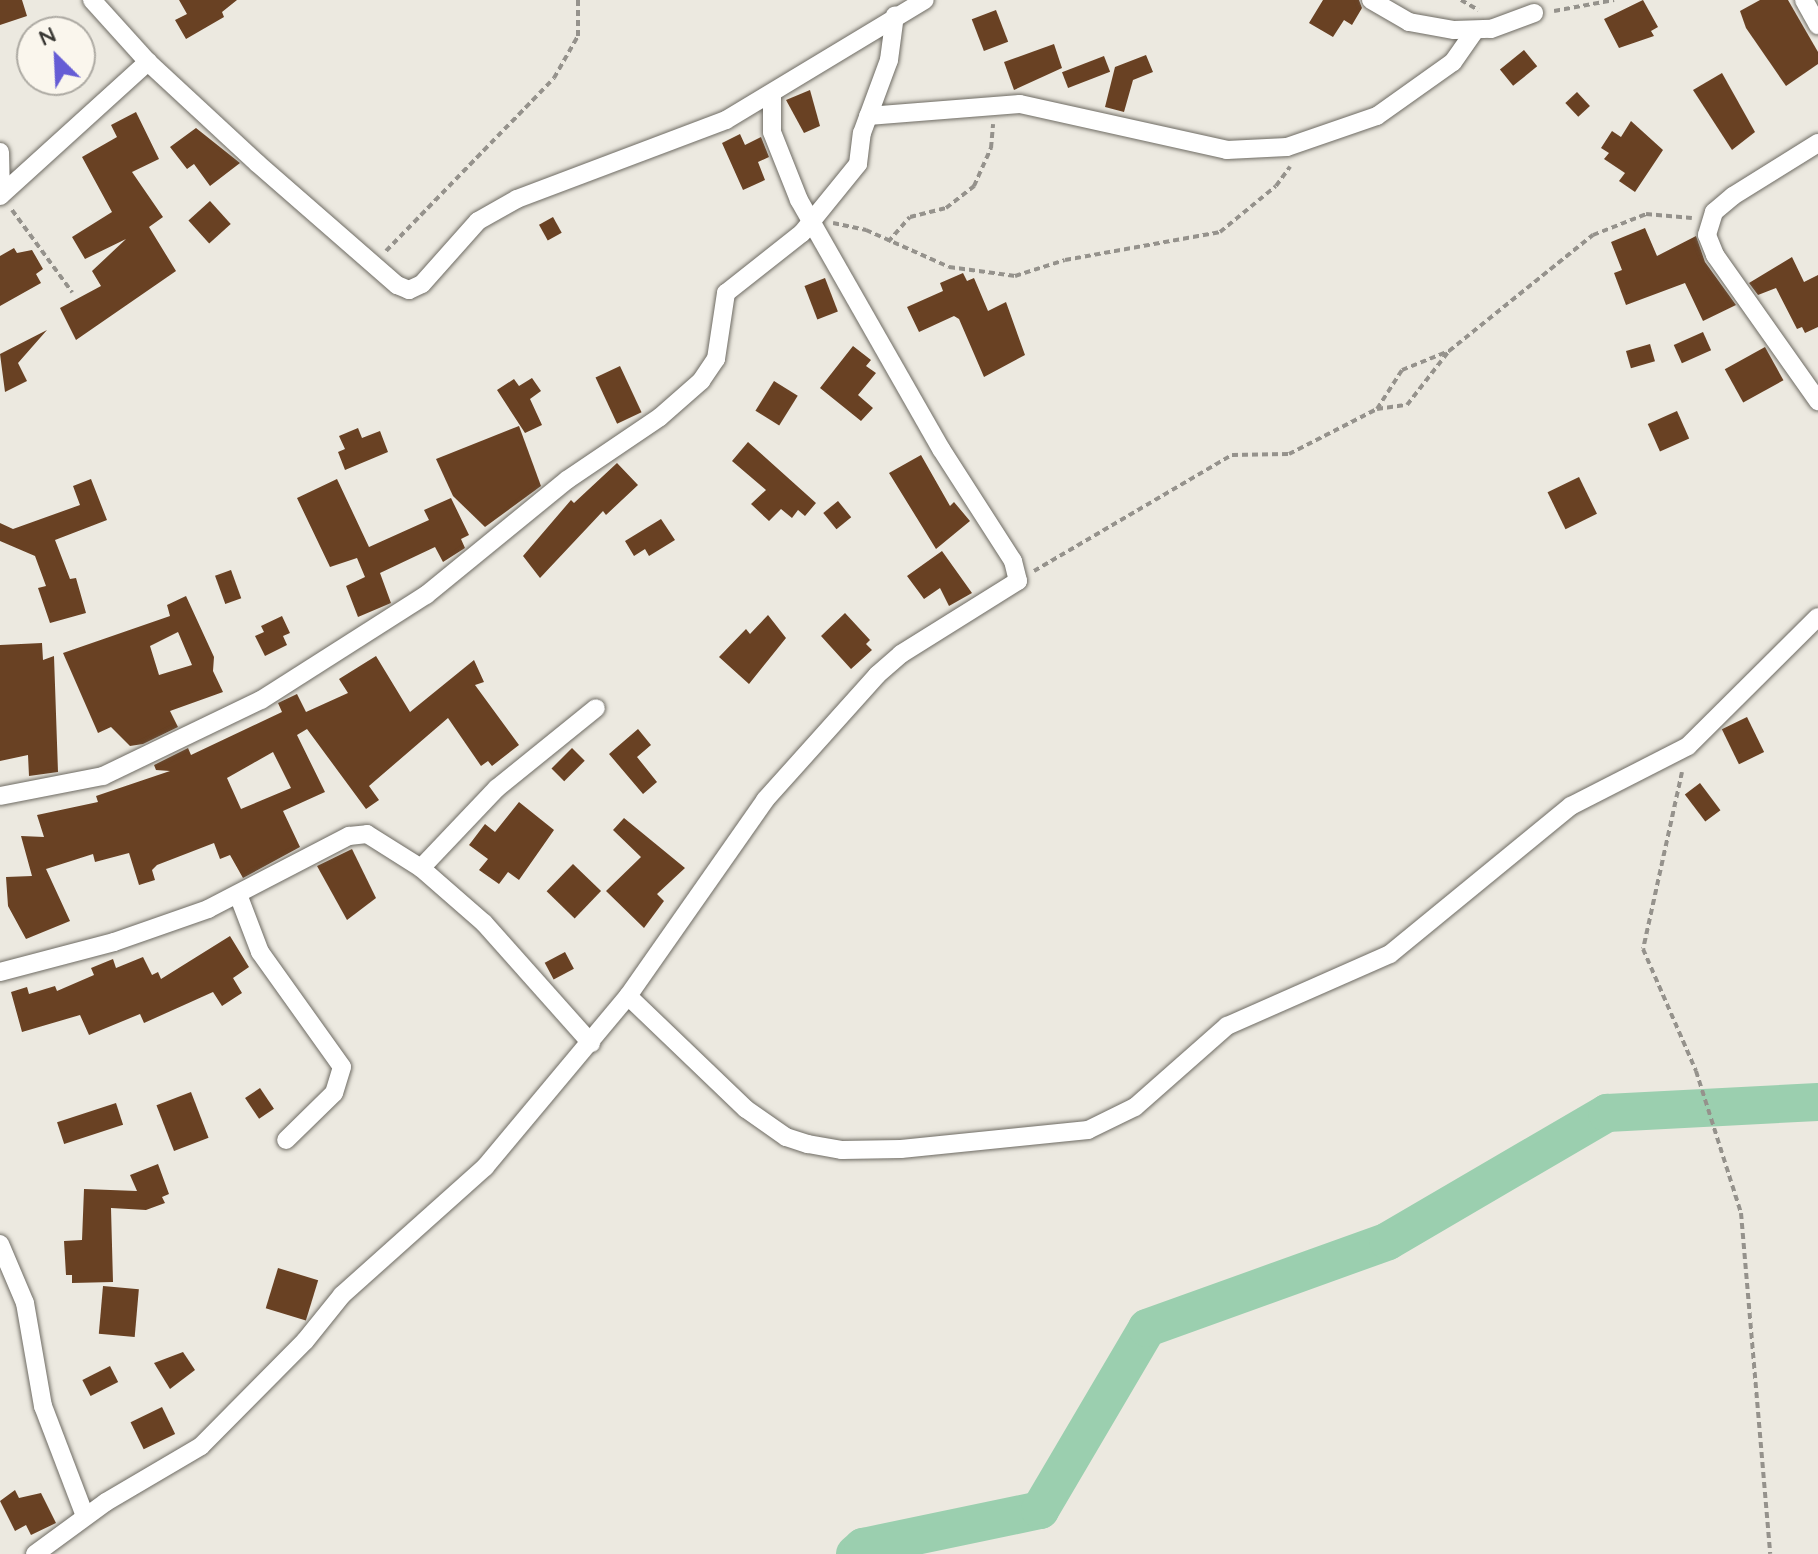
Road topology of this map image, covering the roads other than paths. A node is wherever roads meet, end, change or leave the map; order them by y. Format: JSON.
{"nodes":[{"id":1,"x":92,"y":0,"type":"edge"},
{"id":2,"x":925,"y":0,"type":"edge"},
{"id":3,"x":1371,"y":0,"type":"edge"},
{"id":4,"x":1804,"y":0,"type":"edge"},
{"id":5,"x":1534,"y":13,"type":"dead end"},
{"id":6,"x":895,"y":15,"type":"junction"},
{"id":7,"x":1818,"y":25,"type":"edge"},
{"id":8,"x":1475,"y":31,"type":"junction"},
{"id":9,"x":148,"y":62,"type":"junction"},
{"id":10,"x":772,"y":97,"type":"junction"},
{"id":11,"x":868,"y":116,"type":"junction"},
{"id":12,"x":1818,"y":143,"type":"edge"},
{"id":13,"x":0,"y":152,"type":"edge"},
{"id":14,"x":1,"y":196,"type":"edge"},
{"id":15,"x":814,"y":220,"type":"junction"},
{"id":16,"x":1818,"y":401,"type":"edge"},
{"id":17,"x":1818,"y":617,"type":"edge"},
{"id":18,"x":596,"y":708,"type":"dead end"},
{"id":19,"x":0,"y":796,"type":"edge"},
{"id":20,"x":421,"y":868,"type":"junction"},
{"id":21,"x":239,"y":897,"type":"junction"},
{"id":22,"x":0,"y":972,"type":"edge"},
{"id":23,"x":628,"y":996,"type":"junction"},
{"id":24,"x":591,"y":1043,"type":"junction"},
{"id":25,"x":286,"y":1140,"type":"dead end"},
{"id":26,"x":0,"y":1244,"type":"edge"},
{"id":27,"x":85,"y":1516,"type":"junction"},
{"id":28,"x":35,"y":1554,"type":"edge"}],
"edges":[{"from":1,"to":9,"type":"street"},
{"from":2,"to":6,"type":"street"},
{"from":3,"to":8,"type":"street"},
{"from":4,"to":7,"type":"street"},
{"from":5,"to":8,"type":"street"},
{"from":6,"to":10,"type":"street"},
{"from":6,"to":11,"type":"street"},
{"from":8,"to":11,"type":"street"},
{"from":9,"to":10,"type":"street"},
{"from":9,"to":14,"type":"street"},
{"from":10,"to":15,"type":"street"},
{"from":11,"to":15,"type":"street"},
{"from":12,"to":16,"type":"street"},
{"from":13,"to":14,"type":"street"},
{"from":15,"to":19,"type":"street"},
{"from":15,"to":23,"type":"street"},
{"from":17,"to":23,"type":"street"},
{"from":18,"to":20,"type":"street"},
{"from":20,"to":21,"type":"street"},
{"from":20,"to":24,"type":"street"},
{"from":21,"to":22,"type":"street"},
{"from":21,"to":25,"type":"street"},
{"from":23,"to":24,"type":"street"},
{"from":24,"to":27,"type":"street"},
{"from":26,"to":27,"type":"street"},
{"from":27,"to":28,"type":"street"}]}
